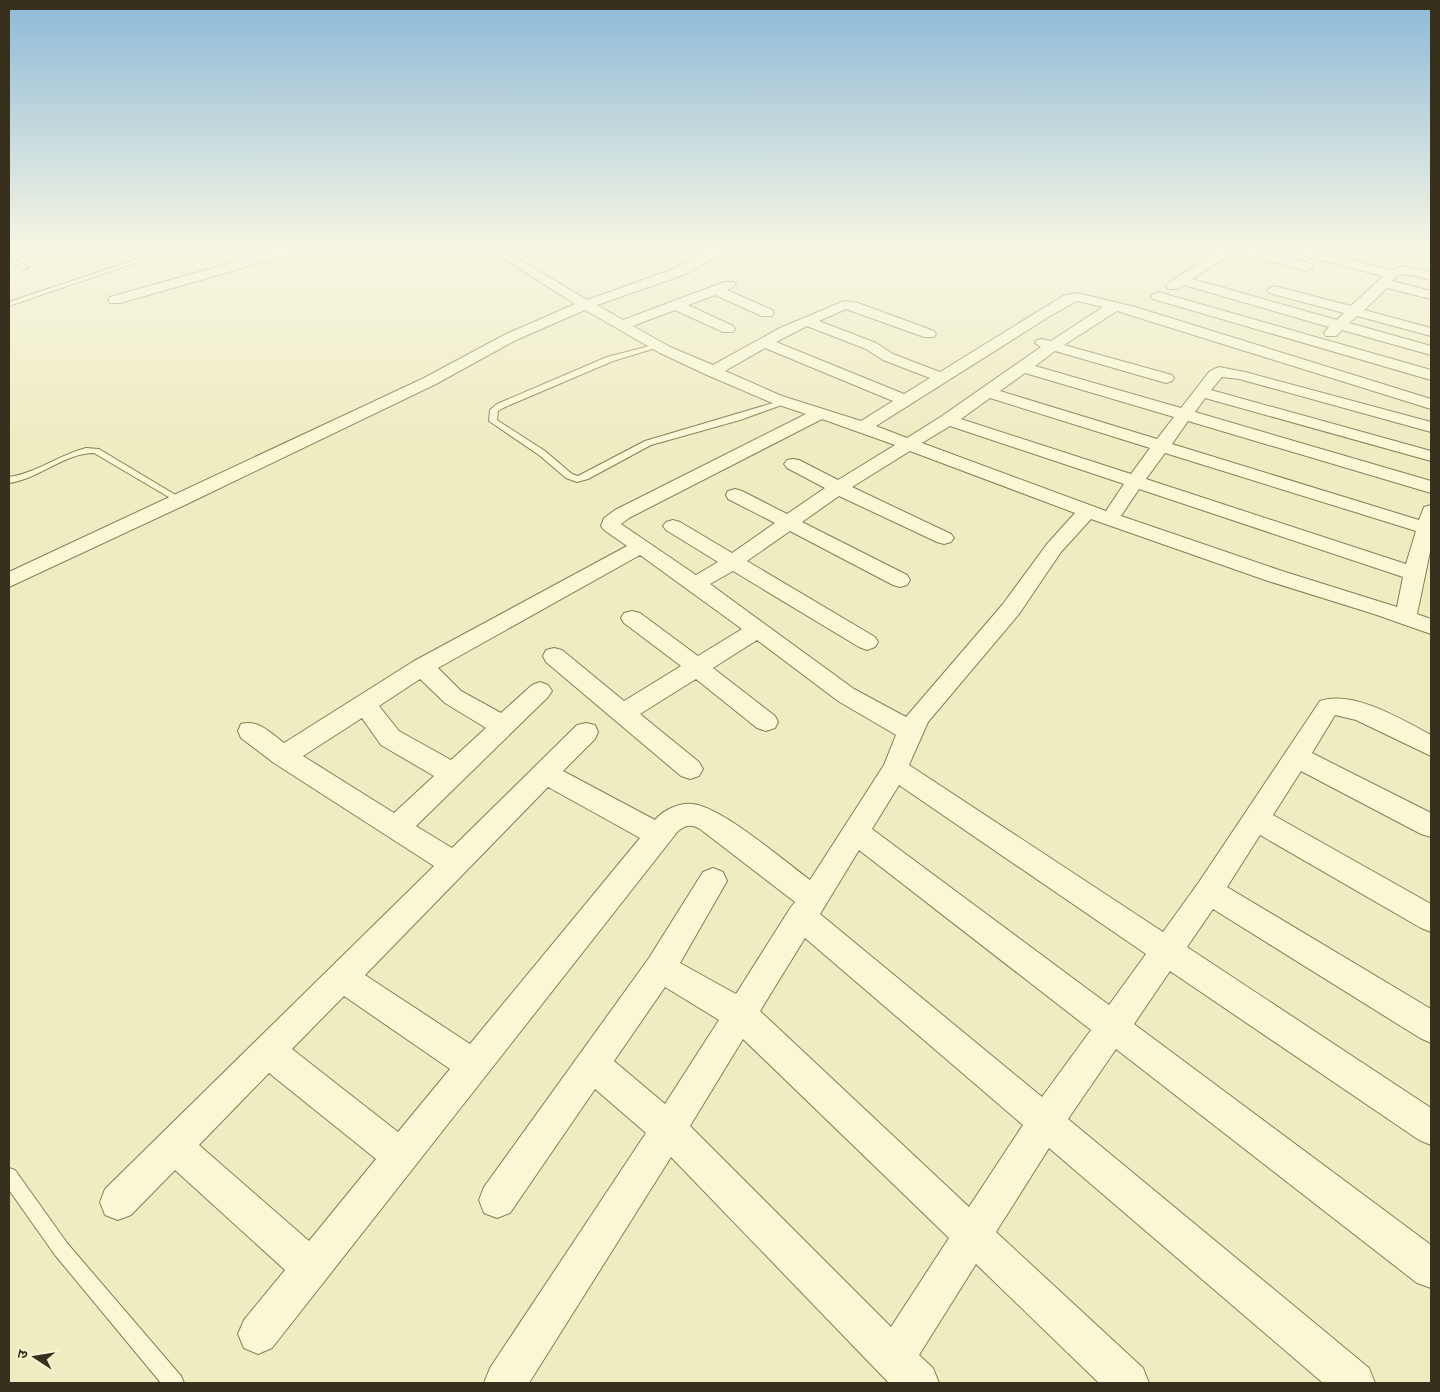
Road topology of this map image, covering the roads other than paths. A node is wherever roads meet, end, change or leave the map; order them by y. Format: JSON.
{"nodes":[{"id":1,"x":567,"y":313,"type":"edge"},
{"id":2,"x":600,"y":313,"type":"edge"},
{"id":3,"x":655,"y":313,"type":"edge"},
{"id":4,"x":693,"y":313,"type":"edge"},
{"id":5,"x":829,"y":313,"type":"edge"},
{"id":6,"x":870,"y":313,"type":"edge"},
{"id":7,"x":1047,"y":313,"type":"edge"},
{"id":8,"x":1114,"y":313,"type":"edge"},
{"id":9,"x":1139,"y":313,"type":"edge"},
{"id":10,"x":1215,"y":313,"type":"edge"},
{"id":11,"x":1298,"y":313,"type":"edge"},
{"id":12,"x":1353,"y":313,"type":"edge"},
{"id":13,"x":1362,"y":313,"type":"edge"},
{"id":14,"x":809,"y":322,"type":"junction"},
{"id":15,"x":622,"y":325,"type":"junction"},
{"id":16,"x":1340,"y":325,"type":"junction"},
{"id":17,"x":728,"y":329,"type":"dead end"},
{"id":18,"x":1431,"y":332,"type":"edge"},
{"id":19,"x":930,"y":334,"type":"dead end"},
{"id":20,"x":1012,"y":334,"type":"junction"},
{"id":21,"x":766,"y":343,"type":"junction"},
{"id":22,"x":1320,"y":344,"type":"junction"},
{"id":23,"x":657,"y":346,"type":"junction"},
{"id":24,"x":1053,"y":346,"type":"junction"},
{"id":25,"x":1431,"y":351,"type":"edge"},
{"id":26,"x":1298,"y":363,"type":"junction"},
{"id":27,"x":1022,"y":367,"type":"junction"},
{"id":28,"x":712,"y":372,"type":"junction"},
{"id":29,"x":1431,"y":375,"type":"edge"},
{"id":30,"x":940,"y":377,"type":"junction"},
{"id":31,"x":1166,"y":378,"type":"dead end"},
{"id":32,"x":987,"y":392,"type":"junction"},
{"id":33,"x":1201,"y":392,"type":"junction"},
{"id":34,"x":904,"y":400,"type":"junction"},
{"id":35,"x":786,"y":402,"type":"junction"},
{"id":36,"x":1431,"y":404,"type":"edge"},
{"id":37,"x":821,"y":413,"type":"junction"},
{"id":38,"x":1183,"y":415,"type":"junction"},
{"id":39,"x":948,"y":420,"type":"junction"},
{"id":40,"x":863,"y":427,"type":"junction"},
{"id":41,"x":1431,"y":427,"type":"edge"},
{"id":42,"x":908,"y":444,"type":"junction"},
{"id":43,"x":1160,"y":447,"type":"junction"},
{"id":44,"x":1431,"y":456,"type":"edge"},
{"id":45,"x":793,"y":464,"type":"dead end"},
{"id":46,"x":9,"y":480,"type":"edge"},
{"id":47,"x":1135,"y":482,"type":"junction"},
{"id":48,"x":1431,"y":487,"type":"edge"},
{"id":49,"x":838,"y":488,"type":"junction"},
{"id":50,"x":735,"y":495,"type":"dead end"},
{"id":51,"x":180,"y":500,"type":"junction"},
{"id":52,"x":1098,"y":515,"type":"junction"},
{"id":53,"x":1428,"y":520,"type":"edge"},
{"id":54,"x":787,"y":523,"type":"junction"},
{"id":55,"x":673,"y":526,"type":"dead end"},
{"id":56,"x":944,"y":538,"type":"dead end"},
{"id":57,"x":640,"y":547,"type":"junction"},
{"id":58,"x":732,"y":562,"type":"junction"},
{"id":59,"x":1414,"y":574,"type":"junction"},
{"id":60,"x":9,"y":580,"type":"edge"},
{"id":61,"x":900,"y":580,"type":"dead end"},
{"id":62,"x":696,"y":584,"type":"junction"},
{"id":63,"x":1406,"y":617,"type":"junction"},
{"id":64,"x":632,"y":618,"type":"dead end"},
{"id":65,"x":1431,"y":627,"type":"edge"},
{"id":66,"x":758,"y":629,"type":"junction"},
{"id":67,"x":867,"y":642,"type":"dead end"},
{"id":68,"x":554,"y":656,"type":"dead end"},
{"id":69,"x":696,"y":666,"type":"junction"},
{"id":70,"x":422,"y":667,"type":"junction"},
{"id":71,"x":540,"y":691,"type":"dead end"},
{"id":72,"x":364,"y":702,"type":"junction"},
{"id":73,"x":622,"y":714,"type":"junction"},
{"id":74,"x":766,"y":722,"type":"dead end"},
{"id":75,"x":503,"y":726,"type":"junction"},
{"id":76,"x":250,"y":731,"type":"dead end"},
{"id":77,"x":910,"y":731,"type":"junction"},
{"id":78,"x":586,"y":732,"type":"dead end"},
{"id":79,"x":1431,"y":746,"type":"edge"},
{"id":80,"x":283,"y":756,"type":"junction"},
{"id":81,"x":1297,"y":757,"type":"junction"},
{"id":82,"x":690,"y":769,"type":"dead end"},
{"id":83,"x":895,"y":769,"type":"junction"},
{"id":84,"x":544,"y":773,"type":"junction"},
{"id":85,"x":453,"y":774,"type":"junction"},
{"id":86,"x":1255,"y":818,"type":"junction"},
{"id":87,"x":1431,"y":826,"type":"edge"},
{"id":88,"x":396,"y":828,"type":"junction"},
{"id":89,"x":855,"y":831,"type":"junction"},
{"id":90,"x":659,"y":835,"type":"junction"},
{"id":91,"x":454,"y":864,"type":"junction"},
{"id":92,"x":713,"y":881,"type":"dead end"},
{"id":93,"x":1209,"y":891,"type":"junction"},
{"id":94,"x":807,"y":907,"type":"junction"},
{"id":95,"x":1431,"y":920,"type":"edge"},
{"id":96,"x":1166,"y":949,"type":"junction"},
{"id":97,"x":660,"y":968,"type":"junction"},
{"id":98,"x":342,"y":976,"type":"junction"},
{"id":99,"x":740,"y":1014,"type":"junction"},
{"id":100,"x":1113,"y":1027,"type":"junction"},
{"id":101,"x":1431,"y":1027,"type":"edge"},
{"id":102,"x":268,"y":1051,"type":"junction"},
{"id":103,"x":592,"y":1064,"type":"junction"},
{"id":104,"x":474,"y":1066,"type":"junction"},
{"id":105,"x":1044,"y":1122,"type":"junction"},
{"id":106,"x":668,"y":1128,"type":"junction"},
{"id":107,"x":1431,"y":1128,"type":"edge"},
{"id":108,"x":174,"y":1146,"type":"junction"},
{"id":109,"x":401,"y":1156,"type":"junction"},
{"id":110,"x":9,"y":1176,"type":"edge"},
{"id":111,"x":497,"y":1200,"type":"dead end"},
{"id":112,"x":118,"y":1202,"type":"dead end"},
{"id":113,"x":972,"y":1235,"type":"junction"},
{"id":114,"x":311,"y":1268,"type":"junction"},
{"id":115,"x":1431,"y":1269,"type":"edge"},
{"id":116,"x":258,"y":1334,"type":"dead end"},
{"id":117,"x":906,"y":1370,"type":"edge"},
{"id":118,"x":174,"y":1383,"type":"edge"},
{"id":119,"x":505,"y":1383,"type":"edge"},
{"id":120,"x":1128,"y":1383,"type":"edge"},
{"id":121,"x":1354,"y":1383,"type":"edge"}],
"edges":[{"from":1,"to":51,"type":"street"},
{"from":2,"to":15,"type":"street"},
{"from":3,"to":15,"type":"street"},
{"from":4,"to":17,"type":"street"},
{"from":5,"to":14,"type":"street"},
{"from":6,"to":19,"type":"street"},
{"from":7,"to":20,"type":"street"},
{"from":8,"to":24,"type":"street"},
{"from":9,"to":26,"type":"street"},
{"from":10,"to":22,"type":"street"},
{"from":11,"to":16,"type":"street"},
{"from":12,"to":16,"type":"street"},
{"from":13,"to":18,"type":"street"},
{"from":14,"to":21,"type":"street"},
{"from":14,"to":30,"type":"street"},
{"from":15,"to":23,"type":"street"},
{"from":16,"to":22,"type":"street"},
{"from":16,"to":25,"type":"street"},
{"from":20,"to":24,"type":"street"},
{"from":20,"to":30,"type":"street"},
{"from":21,"to":28,"type":"street"},
{"from":21,"to":34,"type":"street"},
{"from":22,"to":26,"type":"street"},
{"from":22,"to":29,"type":"street"},
{"from":23,"to":28,"type":"street"},
{"from":23,"to":35,"type":"lane"},
{"from":24,"to":27,"type":"street"},
{"from":24,"to":31,"type":"street"},
{"from":26,"to":36,"type":"street"},
{"from":27,"to":32,"type":"street"},
{"from":27,"to":38,"type":"street"},
{"from":28,"to":35,"type":"street"},
{"from":30,"to":34,"type":"street"},
{"from":32,"to":39,"type":"street"},
{"from":32,"to":43,"type":"street"},
{"from":33,"to":38,"type":"street"},
{"from":33,"to":41,"type":"street"},
{"from":33,"to":44,"type":"street"},
{"from":34,"to":40,"type":"street"},
{"from":35,"to":37,"type":"street"},
{"from":37,"to":40,"type":"street"},
{"from":37,"to":57,"type":"street"},
{"from":38,"to":43,"type":"street"},
{"from":38,"to":48,"type":"street"},
{"from":39,"to":42,"type":"street"},
{"from":39,"to":47,"type":"street"},
{"from":40,"to":42,"type":"street"},
{"from":42,"to":49,"type":"street"},
{"from":42,"to":52,"type":"street"},
{"from":43,"to":47,"type":"street"},
{"from":43,"to":53,"type":"street"},
{"from":45,"to":49,"type":"street"},
{"from":46,"to":51,"type":"lane"},
{"from":47,"to":52,"type":"street"},
{"from":47,"to":59,"type":"street"},
{"from":49,"to":54,"type":"street"},
{"from":49,"to":56,"type":"street"},
{"from":50,"to":54,"type":"street"},
{"from":51,"to":60,"type":"street"},
{"from":52,"to":63,"type":"street"},
{"from":52,"to":77,"type":"street"},
{"from":53,"to":59,"type":"street"},
{"from":54,"to":58,"type":"street"},
{"from":54,"to":61,"type":"street"},
{"from":55,"to":58,"type":"street"},
{"from":57,"to":62,"type":"street"},
{"from":57,"to":70,"type":"street"},
{"from":58,"to":62,"type":"street"},
{"from":58,"to":67,"type":"street"},
{"from":59,"to":63,"type":"street"},
{"from":62,"to":66,"type":"street"},
{"from":63,"to":65,"type":"street"},
{"from":64,"to":69,"type":"street"},
{"from":66,"to":69,"type":"street"},
{"from":66,"to":77,"type":"street"},
{"from":68,"to":73,"type":"street"},
{"from":69,"to":73,"type":"street"},
{"from":69,"to":74,"type":"street"},
{"from":70,"to":72,"type":"street"},
{"from":70,"to":75,"type":"street"},
{"from":71,"to":75,"type":"street"},
{"from":72,"to":80,"type":"street"},
{"from":72,"to":85,"type":"street"},
{"from":73,"to":82,"type":"street"},
{"from":75,"to":85,"type":"street"},
{"from":76,"to":80,"type":"street"},
{"from":77,"to":83,"type":"street"},
{"from":78,"to":84,"type":"street"},
{"from":79,"to":81,"type":"street"},
{"from":80,"to":88,"type":"street"},
{"from":81,"to":86,"type":"street"},
{"from":81,"to":87,"type":"street"},
{"from":83,"to":89,"type":"street"},
{"from":83,"to":96,"type":"street"},
{"from":84,"to":90,"type":"street"},
{"from":84,"to":91,"type":"street"},
{"from":85,"to":88,"type":"street"},
{"from":86,"to":93,"type":"street"},
{"from":86,"to":95,"type":"street"},
{"from":88,"to":91,"type":"street"},
{"from":89,"to":94,"type":"street"},
{"from":89,"to":100,"type":"street"},
{"from":90,"to":94,"type":"street"},
{"from":90,"to":104,"type":"street"},
{"from":91,"to":98,"type":"street"},
{"from":92,"to":97,"type":"street"},
{"from":93,"to":96,"type":"street"},
{"from":93,"to":101,"type":"street"},
{"from":94,"to":99,"type":"street"},
{"from":94,"to":105,"type":"street"},
{"from":96,"to":100,"type":"street"},
{"from":96,"to":107,"type":"street"},
{"from":97,"to":99,"type":"street"},
{"from":97,"to":103,"type":"street"},
{"from":98,"to":102,"type":"street"},
{"from":98,"to":104,"type":"street"},
{"from":99,"to":106,"type":"street"},
{"from":99,"to":113,"type":"street"},
{"from":100,"to":105,"type":"street"},
{"from":100,"to":115,"type":"street"},
{"from":102,"to":108,"type":"street"},
{"from":102,"to":109,"type":"street"},
{"from":103,"to":106,"type":"street"},
{"from":103,"to":111,"type":"street"},
{"from":104,"to":109,"type":"street"},
{"from":105,"to":113,"type":"street"},
{"from":105,"to":121,"type":"street"},
{"from":106,"to":117,"type":"street"},
{"from":106,"to":119,"type":"street"},
{"from":108,"to":112,"type":"street"},
{"from":108,"to":114,"type":"street"},
{"from":109,"to":114,"type":"street"},
{"from":110,"to":118,"type":"lane"},
{"from":113,"to":117,"type":"street"},
{"from":113,"to":120,"type":"street"},
{"from":114,"to":116,"type":"street"}]}
